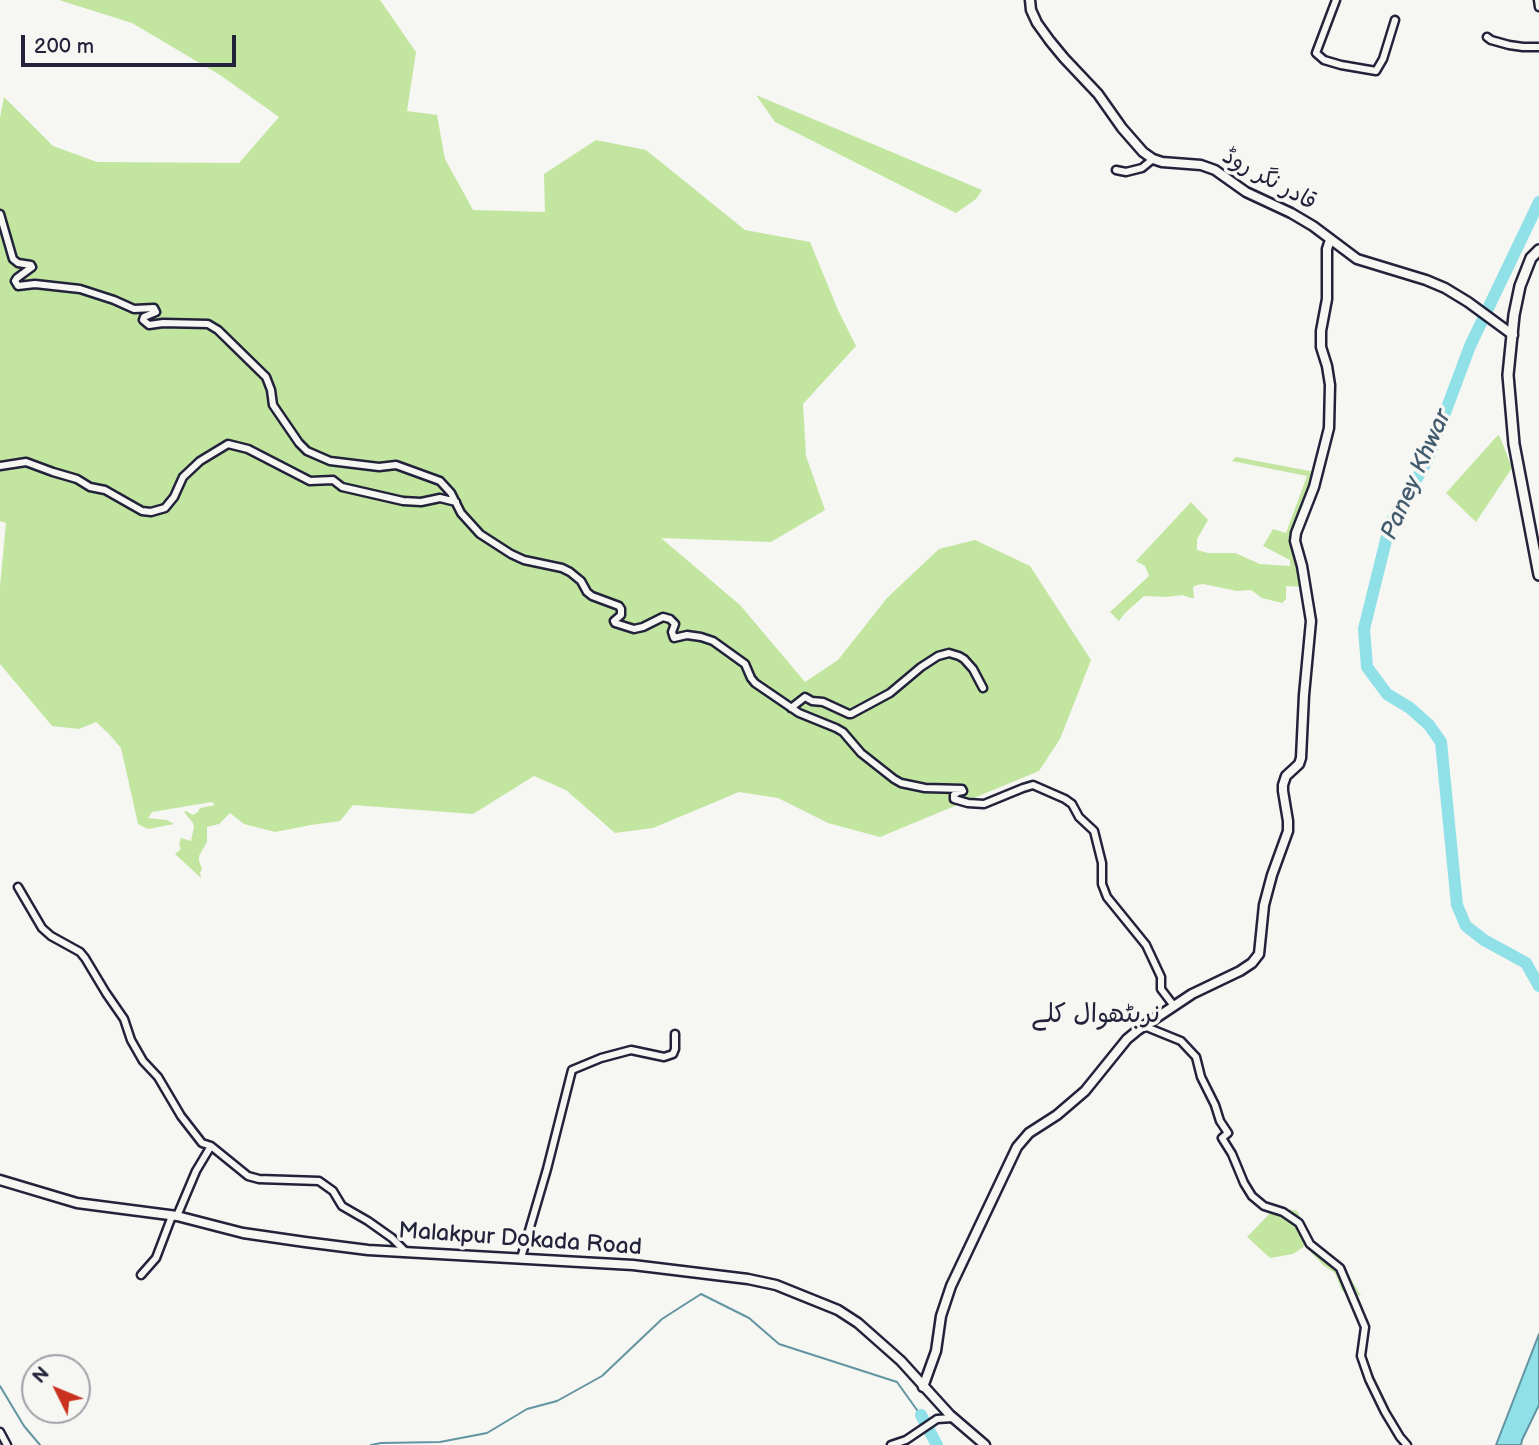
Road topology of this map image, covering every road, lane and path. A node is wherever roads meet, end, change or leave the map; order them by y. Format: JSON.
{"nodes":[{"id":1,"x":1030,"y":0,"type":"edge"},
{"id":2,"x":1336,"y":0,"type":"edge"},
{"id":3,"x":1538,"y":0,"type":"edge"},
{"id":4,"x":1539,"y":7,"type":"edge"},
{"id":5,"x":1395,"y":19,"type":"dead end"},
{"id":6,"x":1487,"y":37,"type":"dead end"},
{"id":7,"x":1539,"y":47,"type":"edge"},
{"id":8,"x":1153,"y":159,"type":"junction"},
{"id":9,"x":1116,"y":170,"type":"dead end"},
{"id":10,"x":0,"y":214,"type":"edge"},
{"id":11,"x":1330,"y":240,"type":"junction"},
{"id":12,"x":1539,"y":250,"type":"edge"},
{"id":13,"x":1513,"y":335,"type":"junction"},
{"id":14,"x":0,"y":466,"type":"edge"},
{"id":15,"x":456,"y":502,"type":"junction"},
{"id":16,"x":1539,"y":575,"type":"edge"},
{"id":17,"x":983,"y":688,"type":"dead end"},
{"id":18,"x":791,"y":708,"type":"junction"},
{"id":19,"x":18,"y":887,"type":"dead end"},
{"id":20,"x":1174,"y":1006,"type":"junction"},
{"id":21,"x":1144,"y":1026,"type":"junction"},
{"id":22,"x":675,"y":1034,"type":"dead end"},
{"id":23,"x":211,"y":1146,"type":"junction"},
{"id":24,"x":0,"y":1180,"type":"edge"},
{"id":25,"x":175,"y":1216,"type":"junction"},
{"id":26,"x":405,"y":1251,"type":"junction"},
{"id":27,"x":521,"y":1258,"type":"junction"},
{"id":28,"x":141,"y":1275,"type":"dead end"},
{"id":29,"x":923,"y":1387,"type":"junction"},
{"id":30,"x":937,"y":1401,"type":"junction"},
{"id":31,"x":953,"y":1418,"type":"junction"},
{"id":32,"x":937,"y":1419,"type":"junction"},
{"id":33,"x":0,"y":1432,"type":"edge"},
{"id":34,"x":7,"y":1445,"type":"edge"},
{"id":35,"x":891,"y":1445,"type":"edge"},
{"id":36,"x":985,"y":1445,"type":"edge"},
{"id":37,"x":1407,"y":1445,"type":"edge"}],
"edges":[{"from":1,"to":8,"type":"street"},
{"from":2,"to":5,"type":"street"},
{"from":3,"to":4,"type":"street"},
{"from":6,"to":7,"type":"street"},
{"from":8,"to":9,"type":"street"},
{"from":8,"to":11,"type":"street","name":"قادر نگر روڈ"},
{"from":10,"to":15,"type":"street"},
{"from":11,"to":13,"type":"street","name":"قادر نگر روڈ"},
{"from":11,"to":20,"type":"street"},
{"from":12,"to":13,"type":"main road"},
{"from":13,"to":16,"type":"main road"},
{"from":14,"to":15,"type":"street"},
{"from":15,"to":18,"type":"street"},
{"from":17,"to":18,"type":"street"},
{"from":18,"to":20,"type":"street"},
{"from":19,"to":23,"type":"street"},
{"from":20,"to":21,"type":"street"},
{"from":21,"to":29,"type":"street"},
{"from":21,"to":37,"type":"street"},
{"from":22,"to":27,"type":"street"},
{"from":23,"to":25,"type":"street"},
{"from":23,"to":26,"type":"street"},
{"from":24,"to":25,"type":"street","name":"Malakpur Dokada Road"},
{"from":25,"to":26,"type":"street","name":"Malakpur Dokada Road"},
{"from":25,"to":28,"type":"street"},
{"from":26,"to":27,"type":"street","name":"Malakpur Dokada Road"},
{"from":27,"to":29,"type":"street","name":"Malakpur Dokada Road"},
{"from":29,"to":30,"type":"street","name":"Malakpur Dokada Road"},
{"from":30,"to":31,"type":"street","name":"Malakpur Dokada Road"},
{"from":30,"to":32,"type":"street"},
{"from":31,"to":32,"type":"street"},
{"from":31,"to":36,"type":"street","name":"Malakpur Dokada Road"},
{"from":32,"to":35,"type":"street"},
{"from":33,"to":34,"type":"street"}]}
